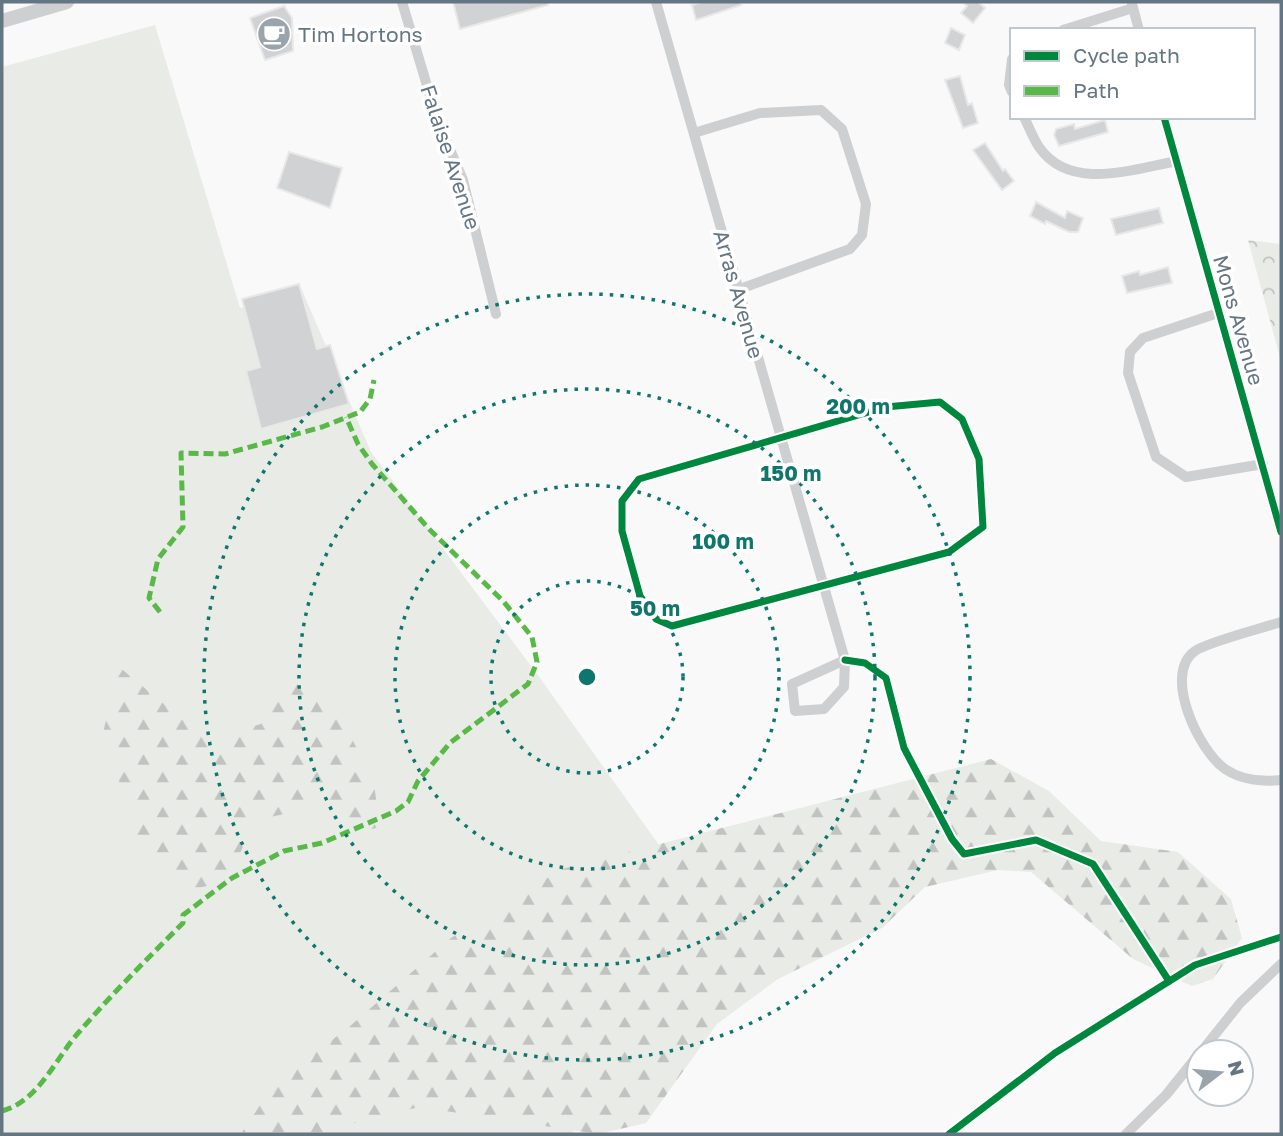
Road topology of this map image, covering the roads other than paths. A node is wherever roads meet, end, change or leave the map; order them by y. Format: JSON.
{"nodes":[{"id":1,"x":67,"y":2,"type":"edge"},
{"id":2,"x":402,"y":2,"type":"edge"},
{"id":3,"x":656,"y":2,"type":"edge"},
{"id":4,"x":1132,"y":5,"type":"edge"},
{"id":5,"x":2,"y":22,"type":"edge"},
{"id":6,"x":1069,"y":28,"type":"edge"},
{"id":7,"x":1138,"y":28,"type":"edge"},
{"id":8,"x":1025,"y":119,"type":"edge"},
{"id":9,"x":1165,"y":119,"type":"edge"},
{"id":10,"x":694,"y":133,"type":"junction"},
{"id":11,"x":1177,"y":161,"type":"junction"},
{"id":12,"x":737,"y":290,"type":"junction"},
{"id":13,"x":1218,"y":313,"type":"junction"},
{"id":14,"x":496,"y":314,"type":"dead end"},
{"id":15,"x":782,"y":436,"type":"junction"},
{"id":16,"x":1263,"y":464,"type":"junction"},
{"id":17,"x":1281,"y":532,"type":"edge"},
{"id":18,"x":825,"y":586,"type":"junction"},
{"id":19,"x":1281,"y":622,"type":"edge"},
{"id":20,"x":845,"y":660,"type":"junction"},
{"id":21,"x":1281,"y":780,"type":"edge"},
{"id":22,"x":1281,"y":964,"type":"edge"},
{"id":23,"x":1212,"y":1038,"type":"edge"},
{"id":24,"x":1185,"y":1072,"type":"edge"},
{"id":25,"x":1126,"y":1134,"type":"edge"}],
"edges":[{"from":1,"to":5,"type":"street"},
{"from":2,"to":14,"type":"street","name":"Falaise Avenue"},
{"from":3,"to":10,"type":"street","name":"Arras Avenue"},
{"from":4,"to":6,"type":"street"},
{"from":4,"to":7,"type":"street"},
{"from":8,"to":11,"type":"street"},
{"from":9,"to":11,"type":"street","name":"Mons Avenue"},
{"from":10,"to":12,"type":"street","name":"Arras Avenue"},
{"from":10,"to":12,"type":"street"},
{"from":11,"to":13,"type":"street","name":"Mons Avenue"},
{"from":12,"to":15,"type":"street","name":"Arras Avenue"},
{"from":13,"to":16,"type":"street","name":"Mons Avenue"},
{"from":13,"to":16,"type":"street"},
{"from":15,"to":18,"type":"street","name":"Arras Avenue"},
{"from":15,"to":18,"type":"street"},
{"from":15,"to":18,"type":"street"},
{"from":16,"to":17,"type":"street","name":"Mons Avenue"},
{"from":18,"to":20,"type":"street","name":"Arras Avenue"},
{"from":19,"to":21,"type":"street"},
{"from":20,"to":20,"type":"street"},
{"from":22,"to":23,"type":"street"},
{"from":24,"to":25,"type":"street"}]}
